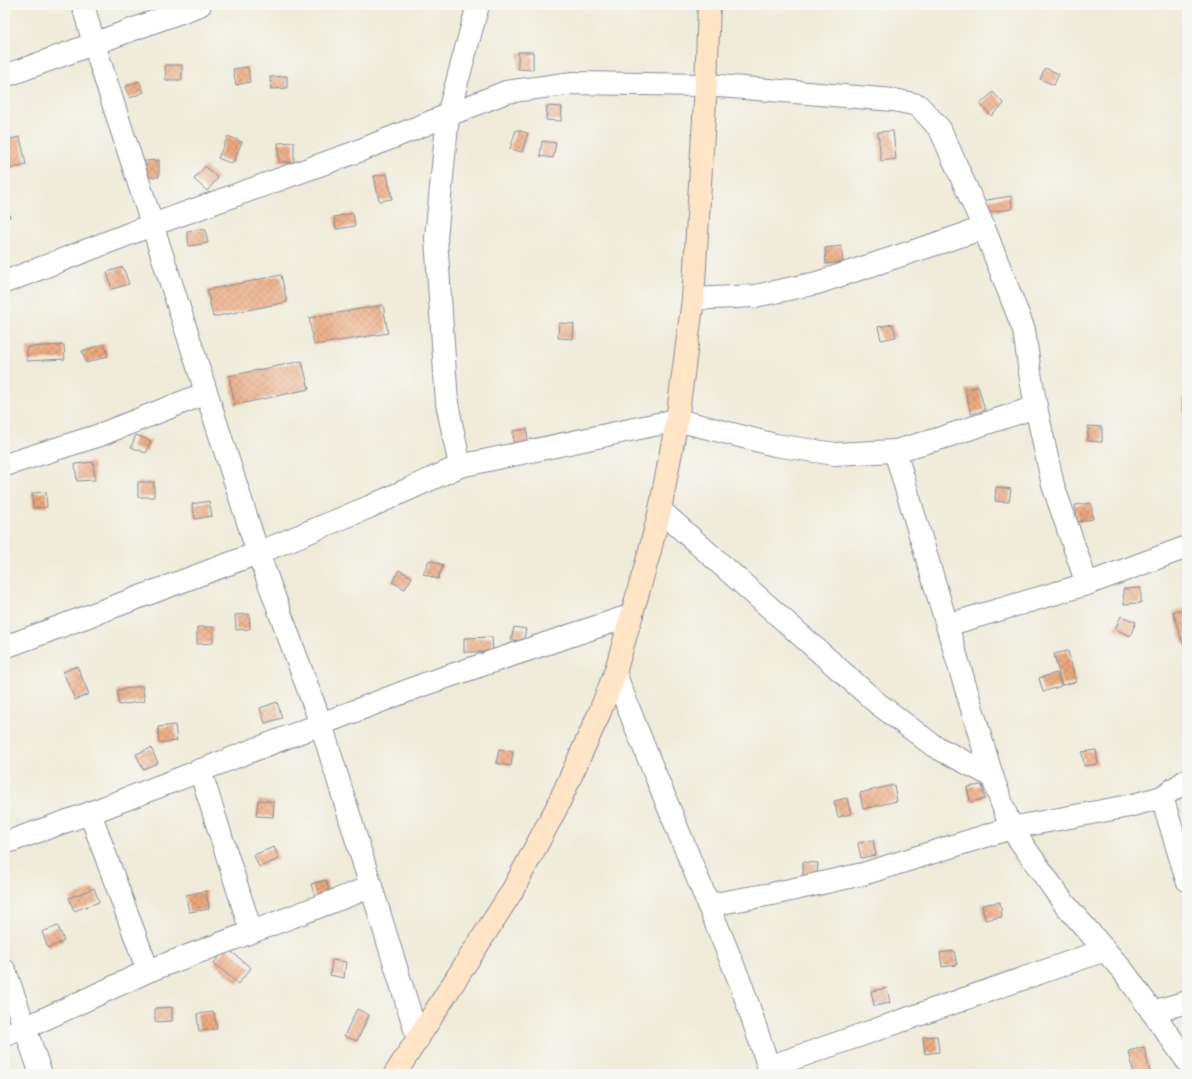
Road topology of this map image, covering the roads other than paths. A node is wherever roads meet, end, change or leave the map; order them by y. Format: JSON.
{"nodes":[{"id":1,"x":83,"y":5,"type":"edge"},
{"id":2,"x":200,"y":5,"type":"edge"},
{"id":3,"x":478,"y":5,"type":"edge"},
{"id":4,"x":709,"y":5,"type":"edge"},
{"id":5,"x":94,"y":44,"type":"junction"},
{"id":6,"x":5,"y":76,"type":"edge"},
{"id":7,"x":706,"y":85,"type":"junction"},
{"id":8,"x":448,"y":115,"type":"junction"},
{"id":9,"x":152,"y":225,"type":"junction"},
{"id":10,"x":984,"y":228,"type":"junction"},
{"id":11,"x":5,"y":282,"type":"edge"},
{"id":12,"x":693,"y":298,"type":"junction"},
{"id":13,"x":206,"y":393,"type":"junction"},
{"id":14,"x":1036,"y":407,"type":"junction"},
{"id":15,"x":677,"y":420,"type":"junction"},
{"id":16,"x":895,"y":451,"type":"junction"},
{"id":17,"x":5,"y":465,"type":"edge"},
{"id":18,"x":460,"y":466,"type":"junction"},
{"id":19,"x":660,"y":510,"type":"junction"},
{"id":20,"x":1187,"y":547,"type":"edge"},
{"id":21,"x":258,"y":554,"type":"junction"},
{"id":22,"x":1087,"y":584,"type":"junction"},
{"id":23,"x":632,"y":615,"type":"junction"},
{"id":24,"x":947,"y":626,"type":"junction"},
{"id":25,"x":5,"y":647,"type":"edge"},
{"id":26,"x":615,"y":673,"type":"junction"},
{"id":27,"x":321,"y":724,"type":"junction"},
{"id":28,"x":200,"y":770,"type":"junction"},
{"id":29,"x":992,"y":776,"type":"junction"},
{"id":30,"x":1187,"y":780,"type":"edge"},
{"id":31,"x":1162,"y":797,"type":"junction"},
{"id":32,"x":90,"y":813,"type":"junction"},
{"id":33,"x":1010,"y":828,"type":"junction"},
{"id":34,"x":5,"y":843,"type":"edge"},
{"id":35,"x":1187,"y":880,"type":"edge"},
{"id":36,"x":371,"y":887,"type":"junction"},
{"id":37,"x":708,"y":905,"type":"junction"},
{"id":38,"x":251,"y":931,"type":"junction"},
{"id":39,"x":1105,"y":950,"type":"junction"},
{"id":40,"x":5,"y":971,"type":"edge"},
{"id":41,"x":148,"y":971,"type":"junction"},
{"id":42,"x":1187,"y":1002,"type":"edge"},
{"id":43,"x":1152,"y":1012,"type":"junction"},
{"id":44,"x":15,"y":1032,"type":"edge"},
{"id":45,"x":418,"y":1039,"type":"junction"},
{"id":46,"x":1187,"y":1061,"type":"edge"},
{"id":47,"x":770,"y":1070,"type":"edge"},
{"id":48,"x":41,"y":1074,"type":"edge"},
{"id":49,"x":395,"y":1074,"type":"edge"}],
"edges":[{"from":1,"to":5,"type":"street"},
{"from":2,"to":5,"type":"street"},
{"from":3,"to":8,"type":"street"},
{"from":4,"to":7,"type":"main road"},
{"from":5,"to":6,"type":"street"},
{"from":5,"to":9,"type":"street"},
{"from":7,"to":8,"type":"street"},
{"from":7,"to":10,"type":"street"},
{"from":7,"to":12,"type":"main road"},
{"from":8,"to":9,"type":"street"},
{"from":8,"to":18,"type":"street"},
{"from":9,"to":11,"type":"street"},
{"from":9,"to":13,"type":"street"},
{"from":10,"to":12,"type":"street"},
{"from":10,"to":14,"type":"street"},
{"from":12,"to":15,"type":"main road"},
{"from":13,"to":17,"type":"street"},
{"from":13,"to":21,"type":"street"},
{"from":14,"to":16,"type":"street"},
{"from":14,"to":22,"type":"street"},
{"from":15,"to":16,"type":"street"},
{"from":15,"to":18,"type":"street"},
{"from":15,"to":19,"type":"main road"},
{"from":16,"to":24,"type":"street"},
{"from":18,"to":21,"type":"street"},
{"from":19,"to":23,"type":"main road"},
{"from":19,"to":29,"type":"street"},
{"from":20,"to":22,"type":"street"},
{"from":21,"to":25,"type":"street"},
{"from":21,"to":27,"type":"street"},
{"from":22,"to":24,"type":"street"},
{"from":23,"to":26,"type":"main road"},
{"from":23,"to":27,"type":"street"},
{"from":24,"to":29,"type":"street"},
{"from":26,"to":37,"type":"street"},
{"from":26,"to":45,"type":"main road"},
{"from":27,"to":28,"type":"street"},
{"from":27,"to":36,"type":"street"},
{"from":28,"to":32,"type":"street"},
{"from":28,"to":38,"type":"street"},
{"from":29,"to":33,"type":"street"},
{"from":30,"to":31,"type":"street"},
{"from":31,"to":33,"type":"street"},
{"from":31,"to":35,"type":"street"},
{"from":32,"to":34,"type":"street"},
{"from":32,"to":41,"type":"street"},
{"from":33,"to":37,"type":"street"},
{"from":33,"to":39,"type":"street"},
{"from":36,"to":38,"type":"street"},
{"from":36,"to":45,"type":"street"},
{"from":37,"to":47,"type":"street"},
{"from":38,"to":41,"type":"street"},
{"from":39,"to":43,"type":"street"},
{"from":39,"to":47,"type":"street"},
{"from":40,"to":44,"type":"street"},
{"from":41,"to":44,"type":"street"},
{"from":42,"to":43,"type":"street"},
{"from":43,"to":46,"type":"street"},
{"from":44,"to":48,"type":"street"},
{"from":45,"to":49,"type":"main road"}]}
